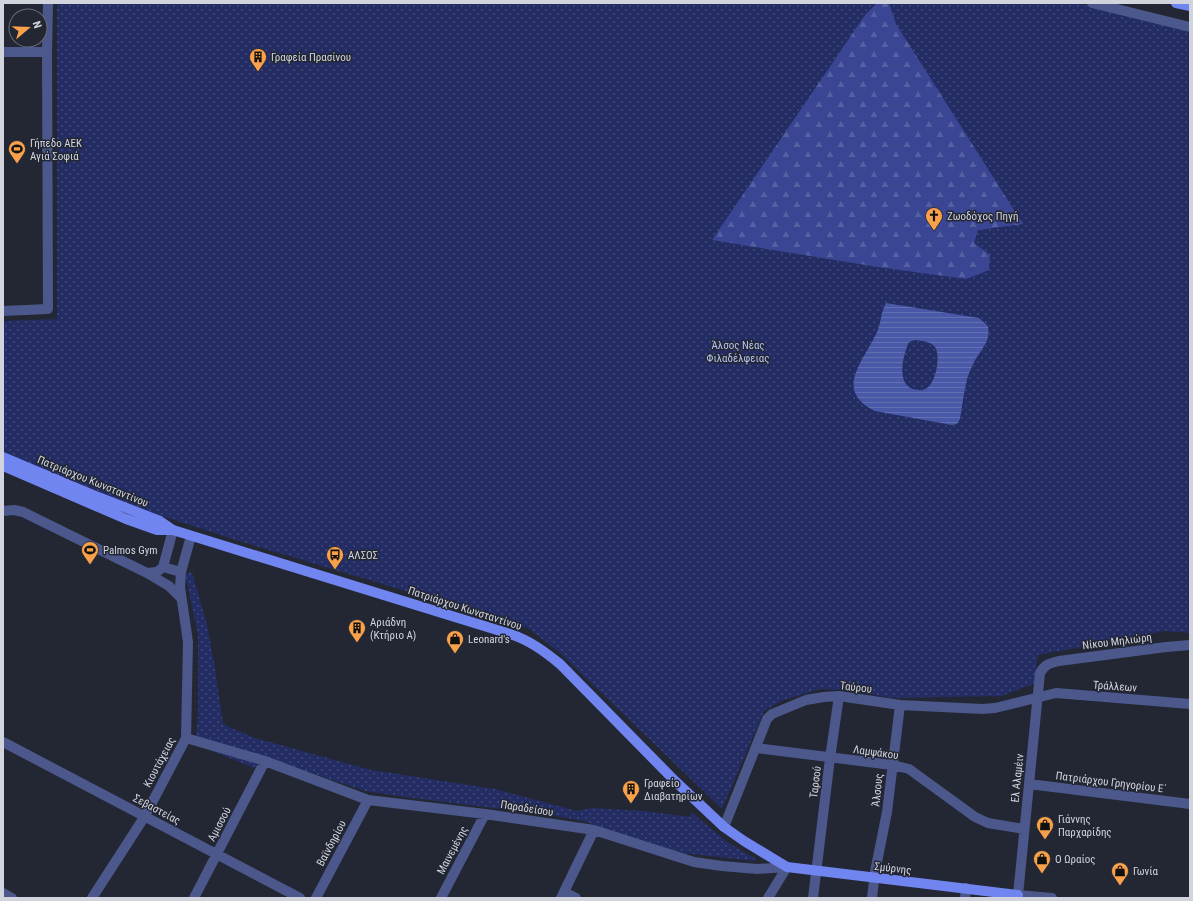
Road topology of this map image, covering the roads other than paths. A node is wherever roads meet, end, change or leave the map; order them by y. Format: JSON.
{"nodes":[{"id":1,"x":48,"y":3,"type":"edge"},
{"id":2,"x":1092,"y":3,"type":"edge"},
{"id":3,"x":1176,"y":3,"type":"edge"},
{"id":4,"x":1190,"y":6,"type":"edge"},
{"id":5,"x":1190,"y":27,"type":"edge"},
{"id":6,"x":3,"y":52,"type":"edge"},
{"id":7,"x":47,"y":52,"type":"junction"},
{"id":8,"x":3,"y":311,"type":"edge"},
{"id":9,"x":3,"y":457,"type":"edge"},
{"id":10,"x":3,"y":466,"type":"edge"},
{"id":11,"x":4,"y":510,"type":"edge"},
{"id":12,"x":173,"y":530,"type":"junction"},
{"id":13,"x":192,"y":536,"type":"junction"},
{"id":14,"x":163,"y":567,"type":"junction"},
{"id":15,"x":181,"y":572,"type":"junction"},
{"id":16,"x":147,"y":573,"type":"junction"},
{"id":17,"x":180,"y":598,"type":"junction"},
{"id":18,"x":1190,"y":645,"type":"edge"},
{"id":19,"x":1047,"y":664,"type":"joint"},
{"id":20,"x":839,"y":696,"type":"junction"},
{"id":21,"x":1038,"y":697,"type":"junction"},
{"id":22,"x":1190,"y":704,"type":"edge"},
{"id":23,"x":900,"y":705,"type":"junction"},
{"id":24,"x":186,"y":738,"type":"junction"},
{"id":25,"x":3,"y":742,"type":"edge"},
{"id":26,"x":756,"y":748,"type":"junction"},
{"id":27,"x":830,"y":758,"type":"junction"},
{"id":28,"x":265,"y":761,"type":"junction"},
{"id":29,"x":892,"y":765,"type":"junction"},
{"id":30,"x":1029,"y":784,"type":"junction"},
{"id":31,"x":368,"y":800,"type":"junction"},
{"id":32,"x":1190,"y":804,"type":"edge"},
{"id":33,"x":485,"y":814,"type":"junction"},
{"id":34,"x":144,"y":816,"type":"junction"},
{"id":35,"x":724,"y":827,"type":"junction"},
{"id":36,"x":1024,"y":828,"type":"junction"},
{"id":37,"x":594,"y":830,"type":"junction"},
{"id":38,"x":216,"y":854,"type":"junction"},
{"id":39,"x":787,"y":867,"type":"junction"},
{"id":40,"x":817,"y":870,"type":"junction"},
{"id":41,"x":874,"y":878,"type":"junction"},
{"id":42,"x":3,"y":893,"type":"edge"},
{"id":43,"x":965,"y":893,"type":"edge"},
{"id":44,"x":562,"y":895,"type":"edge"},
{"id":45,"x":1017,"y":896,"type":"edge"},
{"id":46,"x":12,"y":898,"type":"edge"},
{"id":47,"x":92,"y":898,"type":"edge"},
{"id":48,"x":194,"y":898,"type":"edge"},
{"id":49,"x":300,"y":898,"type":"edge"},
{"id":50,"x":316,"y":898,"type":"edge"},
{"id":51,"x":441,"y":898,"type":"edge"},
{"id":52,"x":576,"y":898,"type":"edge"},
{"id":53,"x":768,"y":898,"type":"edge"},
{"id":54,"x":813,"y":898,"type":"edge"},
{"id":55,"x":872,"y":898,"type":"edge"},
{"id":56,"x":1052,"y":898,"type":"edge"}],
"edges":[{"from":1,"to":7,"type":"street"},
{"from":2,"to":5,"type":"street"},
{"from":3,"to":4,"type":"main road"},
{"from":6,"to":7,"type":"street"},
{"from":7,"to":8,"type":"street"},
{"from":9,"to":12,"type":"main road","name":"Πατριάρχου Κωνσταντίνου"},
{"from":10,"to":12,"type":"main road","name":"Πατριάρχου Κωνσταντίνου"},
{"from":11,"to":16,"type":"street","name":"Κιουτάχειας"},
{"from":12,"to":13,"type":"main road","name":"Πατριάρχου Κωνσταντίνου"},
{"from":12,"to":14,"type":"street"},
{"from":13,"to":15,"type":"street","name":"Κιουτάχειας"},
{"from":13,"to":35,"type":"main road","name":"Πατριάρχου Κωνσταντίνου"},
{"from":14,"to":15,"type":"street"},
{"from":14,"to":16,"type":"street"},
{"from":15,"to":17,"type":"street","name":"Κιουτάχειας"},
{"from":16,"to":17,"type":"street","name":"Κιουτάχειας"},
{"from":17,"to":24,"type":"street","name":"Κιουτάχειας"},
{"from":18,"to":19,"type":"street","name":"Νίκου Μηλιώρη"},
{"from":19,"to":21,"type":"street","name":"Ελ Αλαμέιν"},
{"from":20,"to":23,"type":"street","name":"Ταύρου"},
{"from":20,"to":26,"type":"street","name":"Ταύρου"},
{"from":20,"to":27,"type":"street","name":"Ταρσού"},
{"from":21,"to":22,"type":"street","name":"Τράλλεων"},
{"from":21,"to":23,"type":"street","name":"Ταύρου"},
{"from":21,"to":30,"type":"street","name":"Ελ Αλαμέιν"},
{"from":23,"to":29,"type":"street","name":"Άλσους"},
{"from":24,"to":28,"type":"street","name":"Παραδείσου"},
{"from":24,"to":34,"type":"street","name":"Κιουτάχειας"},
{"from":25,"to":34,"type":"street","name":"Σεβαστείας"},
{"from":26,"to":27,"type":"street","name":"Λαμψάκου"},
{"from":26,"to":35,"type":"street","name":"Ταύρου"},
{"from":27,"to":29,"type":"street","name":"Λαμψάκου"},
{"from":27,"to":40,"type":"street","name":"Ταρσού"},
{"from":28,"to":31,"type":"street","name":"Παραδείσου"},
{"from":28,"to":38,"type":"street","name":"Αμισσού"},
{"from":29,"to":36,"type":"street","name":"Λαμψάκου"},
{"from":29,"to":41,"type":"street","name":"Άλσους"},
{"from":30,"to":32,"type":"street","name":"Πατριάρχου Γρηγορίου Ε΄"},
{"from":30,"to":36,"type":"street","name":"Ελ Αλαμέιν"},
{"from":31,"to":33,"type":"street","name":"Παραδείσου"},
{"from":31,"to":50,"type":"street","name":"Βαϊνδηρίου"},
{"from":33,"to":37,"type":"street","name":"Παραδείσου"},
{"from":33,"to":51,"type":"street","name":"Μαινεμένης"},
{"from":34,"to":38,"type":"street","name":"Σεβαστείας"},
{"from":34,"to":47,"type":"street","name":"Κιουτάχειας"},
{"from":35,"to":39,"type":"main road","name":"Πατριάρχου Κωνσταντίνου"},
{"from":36,"to":45,"type":"street","name":"Ελ Αλαμέιν"},
{"from":37,"to":39,"type":"street","name":"Παραδείσου"},
{"from":37,"to":44,"type":"street"},
{"from":38,"to":48,"type":"street","name":"Αμισσού"},
{"from":38,"to":49,"type":"street","name":"Σεβαστείας"},
{"from":39,"to":40,"type":"main road","name":"Πατριάρχου Κωνσταντίνου"},
{"from":39,"to":53,"type":"street"},
{"from":40,"to":41,"type":"main road","name":"Σμύρνης"},
{"from":40,"to":54,"type":"street","name":"Ταρσού"},
{"from":41,"to":43,"type":"main road","name":"Σμύρνης"},
{"from":41,"to":55,"type":"street","name":"Άλσους"},
{"from":42,"to":46,"type":"street"},
{"from":43,"to":45,"type":"main road","name":"Σμύρνης"},
{"from":44,"to":52,"type":"street"},
{"from":45,"to":56,"type":"street","name":"Σμύρνης"}]}
